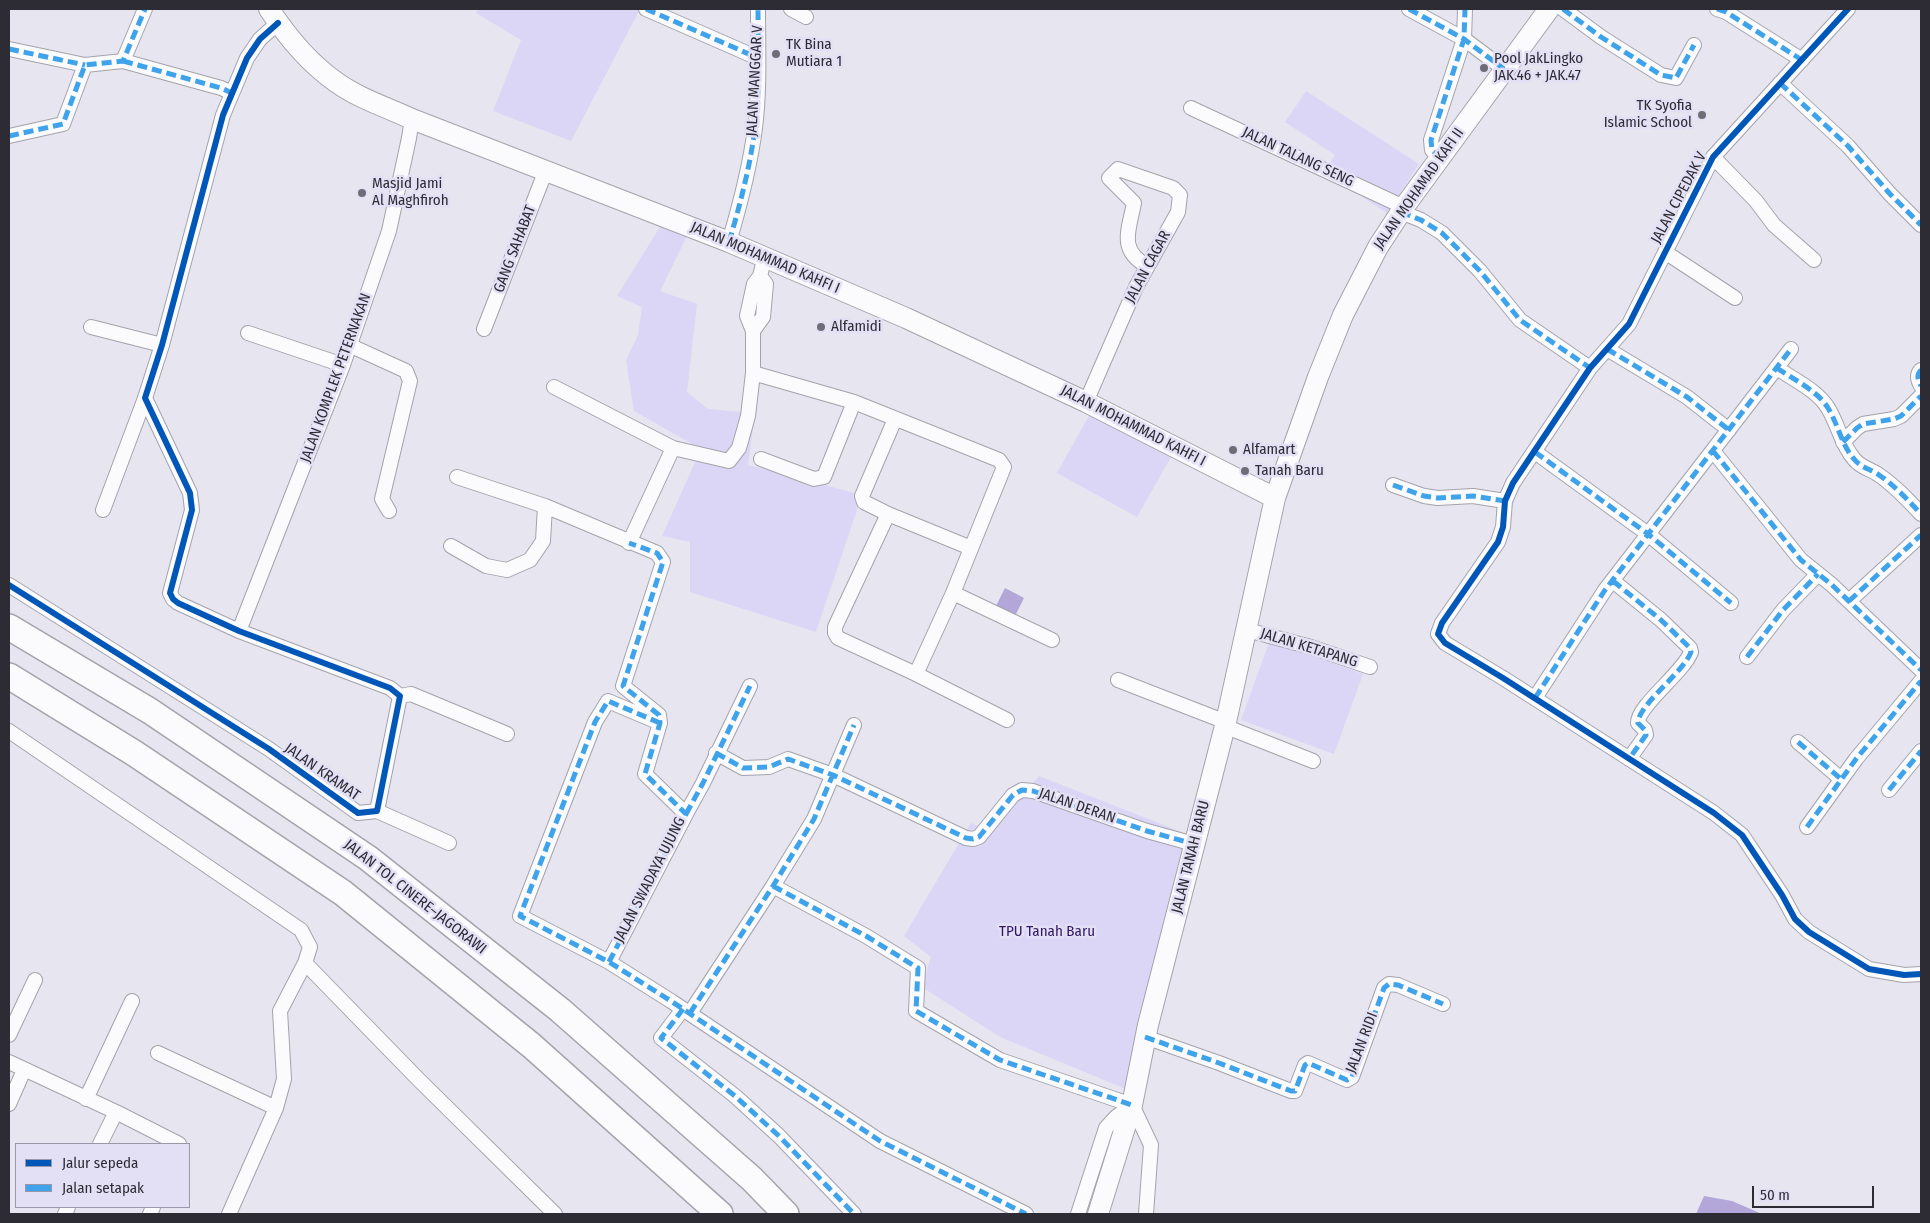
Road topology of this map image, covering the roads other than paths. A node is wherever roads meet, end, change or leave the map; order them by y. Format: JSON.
{"nodes":[{"id":1,"x":145,"y":9,"type":"edge"},
{"id":2,"x":646,"y":9,"type":"edge"},
{"id":3,"x":758,"y":9,"type":"edge"},
{"id":4,"x":791,"y":9,"type":"edge"},
{"id":5,"x":1409,"y":9,"type":"edge"},
{"id":6,"x":1466,"y":9,"type":"edge"},
{"id":7,"x":1549,"y":9,"type":"edge"},
{"id":8,"x":1717,"y":9,"type":"edge"},
{"id":9,"x":1848,"y":9,"type":"edge"},
{"id":10,"x":1566,"y":11,"type":"edge"},
{"id":11,"x":273,"y":16,"type":"edge"},
{"id":12,"x":806,"y":16,"type":"dead end"},
{"id":13,"x":1466,"y":41,"type":"junction"},
{"id":14,"x":1694,"y":46,"type":"dead end"},
{"id":15,"x":9,"y":49,"type":"edge"},
{"id":16,"x":758,"y":58,"type":"junction"},
{"id":17,"x":1802,"y":60,"type":"junction"},
{"id":18,"x":122,"y":61,"type":"junction"},
{"id":19,"x":85,"y":65,"type":"junction"},
{"id":20,"x":1499,"y":65,"type":"junction"},
{"id":21,"x":1780,"y":83,"type":"junction"},
{"id":22,"x":232,"y":93,"type":"junction"},
{"id":23,"x":1191,"y":108,"type":"dead end"},
{"id":24,"x":412,"y":118,"type":"junction"},
{"id":25,"x":9,"y":136,"type":"edge"},
{"id":26,"x":1437,"y":154,"type":"junction"},
{"id":27,"x":1713,"y":157,"type":"junction"},
{"id":28,"x":546,"y":170,"type":"junction"},
{"id":29,"x":1403,"y":209,"type":"junction"},
{"id":30,"x":1921,"y":225,"type":"edge"},
{"id":31,"x":729,"y":242,"type":"junction"},
{"id":32,"x":1665,"y":252,"type":"junction"},
{"id":33,"x":765,"y":256,"type":"junction"},
{"id":34,"x":1814,"y":260,"type":"dead end"},
{"id":35,"x":1148,"y":266,"type":"junction"},
{"id":36,"x":1735,"y":298,"type":"dead end"},
{"id":37,"x":91,"y":327,"type":"dead end"},
{"id":38,"x":484,"y":329,"type":"dead end"},
{"id":39,"x":248,"y":333,"type":"dead end"},
{"id":40,"x":162,"y":345,"type":"junction"},
{"id":41,"x":349,"y":345,"type":"junction"},
{"id":42,"x":1607,"y":349,"type":"junction"},
{"id":43,"x":1791,"y":349,"type":"dead end"},
{"id":44,"x":343,"y":365,"type":"junction"},
{"id":45,"x":1590,"y":368,"type":"junction"},
{"id":46,"x":1777,"y":368,"type":"junction"},
{"id":47,"x":1921,"y":370,"type":"edge"},
{"id":48,"x":753,"y":373,"type":"junction"},
{"id":49,"x":1921,"y":386,"type":"edge"},
{"id":50,"x":554,"y":387,"type":"dead end"},
{"id":51,"x":1921,"y":396,"type":"edge"},
{"id":52,"x":145,"y":398,"type":"junction"},
{"id":53,"x":854,"y":402,"type":"junction"},
{"id":54,"x":1086,"y":402,"type":"junction"},
{"id":55,"x":895,"y":419,"type":"junction"},
{"id":56,"x":1729,"y":430,"type":"junction"},
{"id":57,"x":1843,"y":442,"type":"junction"},
{"id":58,"x":673,"y":448,"type":"junction"},
{"id":59,"x":1712,"y":451,"type":"junction"},
{"id":60,"x":1535,"y":452,"type":"junction"},
{"id":61,"x":761,"y":459,"type":"dead end"},
{"id":62,"x":457,"y":477,"type":"dead end"},
{"id":63,"x":1393,"y":485,"type":"dead end"},
{"id":64,"x":1275,"y":498,"type":"junction"},
{"id":65,"x":1504,"y":501,"type":"junction"},
{"id":66,"x":545,"y":506,"type":"junction"},
{"id":67,"x":103,"y":510,"type":"dead end"},
{"id":68,"x":389,"y":511,"type":"dead end"},
{"id":69,"x":888,"y":514,"type":"junction"},
{"id":70,"x":1921,"y":514,"type":"edge"},
{"id":71,"x":1648,"y":534,"type":"junction"},
{"id":72,"x":1921,"y":535,"type":"edge"},
{"id":73,"x":629,"y":543,"type":"junction"},
{"id":74,"x":451,"y":546,"type":"dead end"},
{"id":75,"x":971,"y":548,"type":"junction"},
{"id":76,"x":1818,"y":574,"type":"junction"},
{"id":77,"x":1613,"y":581,"type":"junction"},
{"id":78,"x":9,"y":585,"type":"edge"},
{"id":79,"x":953,"y":593,"type":"junction"},
{"id":80,"x":1849,"y":601,"type":"junction"},
{"id":81,"x":1731,"y":603,"type":"dead end"},
{"id":82,"x":9,"y":627,"type":"edge"},
{"id":83,"x":1247,"y":630,"type":"junction"},
{"id":84,"x":239,"y":631,"type":"junction"},
{"id":85,"x":1052,"y":640,"type":"dead end"},
{"id":86,"x":1746,"y":658,"type":"dead end"},
{"id":87,"x":1370,"y":667,"type":"dead end"},
{"id":88,"x":1921,"y":670,"type":"edge"},
{"id":89,"x":916,"y":674,"type":"junction"},
{"id":90,"x":9,"y":676,"type":"edge"},
{"id":91,"x":1118,"y":680,"type":"dead end"},
{"id":92,"x":1921,"y":681,"type":"edge"},
{"id":93,"x":750,"y":686,"type":"dead end"},
{"id":94,"x":400,"y":696,"type":"junction"},
{"id":95,"x":1535,"y":698,"type":"junction"},
{"id":96,"x":1007,"y":720,"type":"dead end"},
{"id":97,"x":660,"y":723,"type":"junction"},
{"id":98,"x":1225,"y":724,"type":"junction"},
{"id":99,"x":854,"y":725,"type":"dead end"},
{"id":100,"x":9,"y":731,"type":"edge"},
{"id":101,"x":506,"y":734,"type":"dead end"},
{"id":102,"x":1798,"y":742,"type":"dead end"},
{"id":103,"x":1921,"y":751,"type":"edge"},
{"id":104,"x":716,"y":753,"type":"junction"},
{"id":105,"x":1629,"y":759,"type":"junction"},
{"id":106,"x":1312,"y":761,"type":"dead end"},
{"id":107,"x":833,"y":775,"type":"junction"},
{"id":108,"x":1841,"y":779,"type":"junction"},
{"id":109,"x":1889,"y":790,"type":"dead end"},
{"id":110,"x":378,"y":811,"type":"junction"},
{"id":111,"x":686,"y":814,"type":"junction"},
{"id":112,"x":1807,"y":827,"type":"dead end"},
{"id":113,"x":449,"y":843,"type":"dead end"},
{"id":114,"x":1194,"y":844,"type":"junction"},
{"id":115,"x":773,"y":886,"type":"junction"},
{"id":116,"x":608,"y":962,"type":"junction"},
{"id":117,"x":305,"y":963,"type":"junction"},
{"id":118,"x":1921,"y":974,"type":"edge"},
{"id":119,"x":35,"y":980,"type":"dead end"},
{"id":120,"x":132,"y":1000,"type":"dead end"},
{"id":121,"x":1443,"y":1004,"type":"dead end"},
{"id":122,"x":681,"y":1008,"type":"junction"},
{"id":123,"x":9,"y":1035,"type":"edge"},
{"id":124,"x":1145,"y":1037,"type":"junction"},
{"id":125,"x":158,"y":1054,"type":"dead end"},
{"id":126,"x":9,"y":1062,"type":"edge"},
{"id":127,"x":24,"y":1070,"type":"junction"},
{"id":128,"x":86,"y":1098,"type":"junction"},
{"id":129,"x":9,"y":1104,"type":"edge"},
{"id":130,"x":1132,"y":1105,"type":"junction"},
{"id":131,"x":276,"y":1108,"type":"junction"},
{"id":132,"x":116,"y":1112,"type":"junction"},
{"id":133,"x":100,"y":1143,"type":"edge"},
{"id":134,"x":177,"y":1143,"type":"edge"},
{"id":135,"x":229,"y":1214,"type":"edge"},
{"id":136,"x":555,"y":1214,"type":"edge"},
{"id":137,"x":720,"y":1214,"type":"edge"},
{"id":138,"x":786,"y":1214,"type":"edge"},
{"id":139,"x":854,"y":1214,"type":"edge"},
{"id":140,"x":1026,"y":1214,"type":"edge"},
{"id":141,"x":1078,"y":1214,"type":"edge"},
{"id":142,"x":1098,"y":1214,"type":"edge"},
{"id":143,"x":1146,"y":1214,"type":"edge"}],
"edges":[{"from":1,"to":18,"type":"street"},
{"from":2,"to":16,"type":"street"},
{"from":3,"to":16,"type":"street","name":"JALAN MANGGAR V"},
{"from":4,"to":12,"type":"street"},
{"from":5,"to":13,"type":"street"},
{"from":6,"to":13,"type":"street"},
{"from":7,"to":20,"type":"main road","name":"JALAN MOHAMAD KAFI II"},
{"from":8,"to":17,"type":"street"},
{"from":9,"to":17,"type":"street","name":"JALAN CIPEDAK V"},
{"from":10,"to":14,"type":"street"},
{"from":11,"to":22,"type":"street"},
{"from":11,"to":24,"type":"main road","name":"JALAN MOHAMMAD KAHFI I"},
{"from":13,"to":20,"type":"street"},
{"from":13,"to":26,"type":"street"},
{"from":15,"to":19,"type":"street"},
{"from":16,"to":31,"type":"street","name":"JALAN MANGGAR V"},
{"from":17,"to":21,"type":"street","name":"JALAN CIPEDAK V"},
{"from":18,"to":19,"type":"street"},
{"from":18,"to":22,"type":"street"},
{"from":19,"to":25,"type":"street"},
{"from":20,"to":26,"type":"main road","name":"JALAN MOHAMAD KAFI II"},
{"from":21,"to":27,"type":"street","name":"JALAN CIPEDAK V"},
{"from":21,"to":30,"type":"street"},
{"from":22,"to":40,"type":"street"},
{"from":23,"to":29,"type":"street","name":"JALAN TALANG SENG"},
{"from":24,"to":28,"type":"main road","name":"JALAN MOHAMMAD KAHFI I"},
{"from":24,"to":41,"type":"street","name":"JALAN KOMPLEK PETERNAKAN"},
{"from":26,"to":29,"type":"main road","name":"JALAN MOHAMAD KAFI II"},
{"from":27,"to":32,"type":"street","name":"JALAN CIPEDAK V"},
{"from":27,"to":34,"type":"street"},
{"from":28,"to":31,"type":"main road","name":"JALAN MOHAMMAD KAHFI I"},
{"from":28,"to":38,"type":"street","name":"GANG SAHABAT"},
{"from":29,"to":45,"type":"street"},
{"from":29,"to":64,"type":"main road","name":"JALAN MOHAMAD KAFI II"},
{"from":31,"to":33,"type":"main road","name":"JALAN MOHAMMAD KAHFI I"},
{"from":32,"to":36,"type":"street"},
{"from":32,"to":42,"type":"street","name":"JALAN CIPEDAK V"},
{"from":33,"to":48,"type":"street"},
{"from":33,"to":54,"type":"main road","name":"JALAN MOHAMMAD KAHFI I"},
{"from":35,"to":35,"type":"street","name":"JALAN CAGAR"},
{"from":35,"to":54,"type":"street","name":"JALAN CAGAR"},
{"from":37,"to":40,"type":"street"},
{"from":39,"to":44,"type":"street"},
{"from":40,"to":52,"type":"street"},
{"from":41,"to":44,"type":"street","name":"JALAN KOMPLEK PETERNAKAN"},
{"from":41,"to":68,"type":"street"},
{"from":42,"to":45,"type":"street","name":"JALAN CIPEDAK V"},
{"from":42,"to":56,"type":"street"},
{"from":43,"to":46,"type":"street"},
{"from":44,"to":84,"type":"street","name":"JALAN KOMPLEK PETERNAKAN"},
{"from":45,"to":60,"type":"street","name":"JALAN CIPEDAK V"},
{"from":46,"to":56,"type":"street"},
{"from":46,"to":57,"type":"street"},
{"from":47,"to":49,"type":"street"},
{"from":48,"to":53,"type":"street"},
{"from":48,"to":58,"type":"street"},
{"from":50,"to":58,"type":"street"},
{"from":51,"to":57,"type":"street"},
{"from":52,"to":67,"type":"street"},
{"from":52,"to":84,"type":"street"},
{"from":53,"to":55,"type":"street"},
{"from":53,"to":61,"type":"street"},
{"from":54,"to":64,"type":"main road","name":"JALAN MOHAMMAD KAHFI I"},
{"from":55,"to":69,"type":"street"},
{"from":55,"to":75,"type":"street"},
{"from":56,"to":59,"type":"street"},
{"from":57,"to":70,"type":"street"},
{"from":58,"to":73,"type":"street"},
{"from":59,"to":71,"type":"street"},
{"from":59,"to":76,"type":"street"},
{"from":60,"to":65,"type":"street","name":"JALAN CIPEDAK V"},
{"from":60,"to":71,"type":"street"},
{"from":62,"to":66,"type":"street"},
{"from":63,"to":65,"type":"street"},
{"from":64,"to":83,"type":"main road","name":"JALAN TANAH BARU"},
{"from":65,"to":95,"type":"street"},
{"from":66,"to":73,"type":"street"},
{"from":66,"to":74,"type":"street"},
{"from":69,"to":75,"type":"street"},
{"from":69,"to":89,"type":"street"},
{"from":71,"to":77,"type":"street"},
{"from":71,"to":81,"type":"street"},
{"from":72,"to":80,"type":"street"},
{"from":73,"to":97,"type":"street"},
{"from":75,"to":79,"type":"street"},
{"from":76,"to":80,"type":"street"},
{"from":76,"to":86,"type":"street"},
{"from":77,"to":95,"type":"street"},
{"from":77,"to":105,"type":"street"},
{"from":78,"to":110,"type":"street","name":"JALAN KRAMAT"},
{"from":79,"to":85,"type":"street"},
{"from":79,"to":89,"type":"street"},
{"from":80,"to":88,"type":"street"},
{"from":82,"to":138,"type":"highway","name":"JALAN TOL CINERE–JAGORAWI"},
{"from":83,"to":87,"type":"street","name":"JALAN KETAPANG"},
{"from":83,"to":98,"type":"main road","name":"JALAN TANAH BARU"},
{"from":84,"to":94,"type":"street"},
{"from":89,"to":96,"type":"street"},
{"from":90,"to":137,"type":"highway"},
{"from":91,"to":98,"type":"street"},
{"from":92,"to":108,"type":"street"},
{"from":93,"to":104,"type":"street"},
{"from":94,"to":101,"type":"street"},
{"from":94,"to":110,"type":"street","name":"JALAN KRAMAT"},
{"from":95,"to":105,"type":"street"},
{"from":97,"to":111,"type":"street","name":"JALAN SWADAYA UJUNG"},
{"from":97,"to":116,"type":"street"},
{"from":98,"to":106,"type":"street"},
{"from":98,"to":114,"type":"main road","name":"JALAN TANAH BARU"},
{"from":99,"to":107,"type":"street"},
{"from":100,"to":117,"type":"street"},
{"from":102,"to":108,"type":"street"},
{"from":103,"to":109,"type":"street"},
{"from":104,"to":107,"type":"street"},
{"from":104,"to":111,"type":"street"},
{"from":105,"to":118,"type":"street"},
{"from":107,"to":114,"type":"street","name":"JALAN DERAN"},
{"from":107,"to":115,"type":"street"},
{"from":108,"to":112,"type":"street"},
{"from":110,"to":113,"type":"street"},
{"from":111,"to":116,"type":"street","name":"JALAN SWADAYA UJUNG"},
{"from":114,"to":124,"type":"main road","name":"JALAN TANAH BARU"},
{"from":115,"to":122,"type":"street"},
{"from":115,"to":130,"type":"street"},
{"from":116,"to":122,"type":"street"},
{"from":117,"to":131,"type":"street"},
{"from":117,"to":136,"type":"street"},
{"from":119,"to":123,"type":"street"},
{"from":120,"to":128,"type":"street"},
{"from":121,"to":124,"type":"street","name":"JALAN RIDI"},
{"from":122,"to":139,"type":"street"},
{"from":122,"to":140,"type":"street"},
{"from":124,"to":130,"type":"main road","name":"JALAN TANAH BARU"},
{"from":125,"to":131,"type":"street"},
{"from":126,"to":127,"type":"street"},
{"from":127,"to":128,"type":"street"},
{"from":127,"to":129,"type":"street"},
{"from":128,"to":132,"type":"street"},
{"from":130,"to":141,"type":"street"},
{"from":130,"to":142,"type":"main road","name":"JALAN TANAH BARU"},
{"from":130,"to":143,"type":"street"},
{"from":131,"to":135,"type":"street"},
{"from":132,"to":133,"type":"street"},
{"from":132,"to":134,"type":"street"}]}
